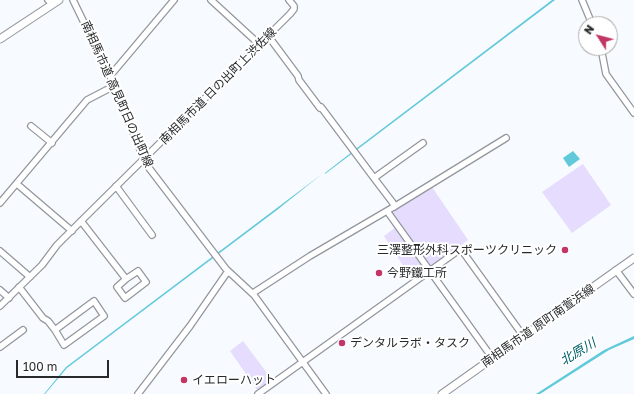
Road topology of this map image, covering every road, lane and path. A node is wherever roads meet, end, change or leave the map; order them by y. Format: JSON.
{"nodes":[{"id":1,"x":73,"y":0,"type":"edge"},
{"id":2,"x":174,"y":0,"type":"edge"},
{"id":3,"x":212,"y":0,"type":"edge"},
{"id":4,"x":289,"y":0,"type":"edge"},
{"id":5,"x":582,"y":0,"type":"edge"},
{"id":6,"x":53,"y":1,"type":"edge"},
{"id":7,"x":589,"y":16,"type":"edge"},
{"id":8,"x":269,"y":37,"type":"junction"},
{"id":9,"x":0,"y":39,"type":"edge"},
{"id":10,"x":260,"y":45,"type":"junction"},
{"id":11,"x":603,"y":56,"type":"edge"},
{"id":12,"x":110,"y":76,"type":"junction"},
{"id":13,"x":114,"y":86,"type":"junction"},
{"id":14,"x":634,"y":113,"type":"edge"},
{"id":15,"x":31,"y":126,"type":"dead end"},
{"id":16,"x":506,"y":138,"type":"dead end"},
{"id":17,"x":422,"y":142,"type":"dead end"},
{"id":18,"x":52,"y":143,"type":"junction"},
{"id":19,"x":144,"y":159,"type":"junction"},
{"id":20,"x":374,"y":178,"type":"junction"},
{"id":21,"x":17,"y":184,"type":"junction"},
{"id":22,"x":116,"y":186,"type":"junction"},
{"id":23,"x":0,"y":203,"type":"edge"},
{"id":24,"x":394,"y":207,"type":"junction"},
{"id":25,"x":387,"y":211,"type":"junction"},
{"id":26,"x":81,"y":221,"type":"junction"},
{"id":27,"x":72,"y":231,"type":"junction"},
{"id":28,"x":152,"y":235,"type":"dead end"},
{"id":29,"x":0,"y":251,"type":"edge"},
{"id":30,"x":634,"y":258,"type":"edge"},
{"id":31,"x":616,"y":270,"type":"junction"},
{"id":32,"x":430,"y":271,"type":"junction"},
{"id":33,"x":229,"y":272,"type":"junction"},
{"id":34,"x":30,"y":277,"type":"junction"},
{"id":35,"x":126,"y":279,"type":"junction"},
{"id":36,"x":19,"y":287,"type":"junction"},
{"id":37,"x":0,"y":290,"type":"edge"},
{"id":38,"x":253,"y":293,"type":"junction"},
{"id":39,"x":634,"y":294,"type":"edge"},
{"id":40,"x":9,"y":298,"type":"junction"},
{"id":41,"x":0,"y":306,"type":"edge"},
{"id":42,"x":23,"y":330,"type":"dead end"},
{"id":43,"x":56,"y":330,"type":"junction"},
{"id":44,"x":524,"y":337,"type":"junction"},
{"id":45,"x":0,"y":347,"type":"edge"},
{"id":46,"x":493,"y":359,"type":"junction"},
{"id":47,"x":304,"y":362,"type":"junction"},
{"id":48,"x":138,"y":394,"type":"edge"},
{"id":49,"x":258,"y":394,"type":"edge"},
{"id":50,"x":326,"y":394,"type":"edge"},
{"id":51,"x":442,"y":394,"type":"edge"}],
"edges":[{"from":1,"to":12,"type":"street","name":"南相馬市道 高見町日の出町線"},
{"from":2,"to":12,"type":"street"},
{"from":3,"to":10,"type":"street"},
{"from":4,"to":8,"type":"street","name":"南相馬市道 日の出町上渋佐線"},
{"from":5,"to":7,"type":"street"},
{"from":6,"to":9,"type":"street"},
{"from":8,"to":10,"type":"street","name":"南相馬市道 日の出町上渋佐線"},
{"from":8,"to":20,"type":"street"},
{"from":10,"to":19,"type":"street","name":"南相馬市道 日の出町上渋佐線"},
{"from":11,"to":14,"type":"street"},
{"from":12,"to":13,"type":"street","name":"南相馬市道 高見町日の出町線"},
{"from":13,"to":18,"type":"street"},
{"from":13,"to":19,"type":"street","name":"南相馬市道 高見町日の出町線"},
{"from":15,"to":18,"type":"street"},
{"from":16,"to":24,"type":"street"},
{"from":17,"to":20,"type":"street"},
{"from":18,"to":21,"type":"street"},
{"from":19,"to":22,"type":"street","name":"南相馬市道 日の出町上渋佐線"},
{"from":19,"to":33,"type":"street","name":"南相馬市道 高見町日の出町線"},
{"from":20,"to":24,"type":"street"},
{"from":21,"to":23,"type":"street"},
{"from":21,"to":27,"type":"street"},
{"from":22,"to":26,"type":"street","name":"南相馬市道 日の出町上渋佐線"},
{"from":22,"to":28,"type":"street"},
{"from":24,"to":25,"type":"street"},
{"from":25,"to":32,"type":"street"},
{"from":25,"to":38,"type":"street"},
{"from":26,"to":27,"type":"street","name":"南相馬市道 日の出町上渋佐線"},
{"from":26,"to":35,"type":"street"},
{"from":27,"to":34,"type":"street","name":"南相馬市道 日の出町上渋佐線"},
{"from":29,"to":34,"type":"street"},
{"from":30,"to":31,"type":"street","name":"南相馬市道 原町南萱浜線"},
{"from":31,"to":39,"type":"street"},
{"from":31,"to":44,"type":"street","name":"南相馬市道 原町南萱浜線"},
{"from":32,"to":44,"type":"street"},
{"from":32,"to":46,"type":"street"},
{"from":32,"to":47,"type":"street"},
{"from":33,"to":38,"type":"street","name":"南相馬市道 高見町日の出町線"},
{"from":33,"to":48,"type":"street"},
{"from":34,"to":36,"type":"street","name":"南相馬市道 日の出町上渋佐線"},
{"from":35,"to":35,"type":"street"},
{"from":36,"to":40,"type":"street","name":"南相馬市道 日の出町上渋佐線"},
{"from":36,"to":43,"type":"street"},
{"from":37,"to":40,"type":"street"},
{"from":38,"to":47,"type":"street","name":"南相馬市道 高見町日の出町線"},
{"from":40,"to":41,"type":"street","name":"南相馬市道 日の出町上渋佐線"},
{"from":42,"to":45,"type":"street"},
{"from":43,"to":43,"type":"street"},
{"from":44,"to":46,"type":"street","name":"南相馬市道 原町南萱浜線"},
{"from":46,"to":51,"type":"street","name":"南相馬市道 原町南萱浜線"},
{"from":47,"to":49,"type":"street"},
{"from":47,"to":50,"type":"street","name":"南相馬市道 高見町日の出町線"}]}
